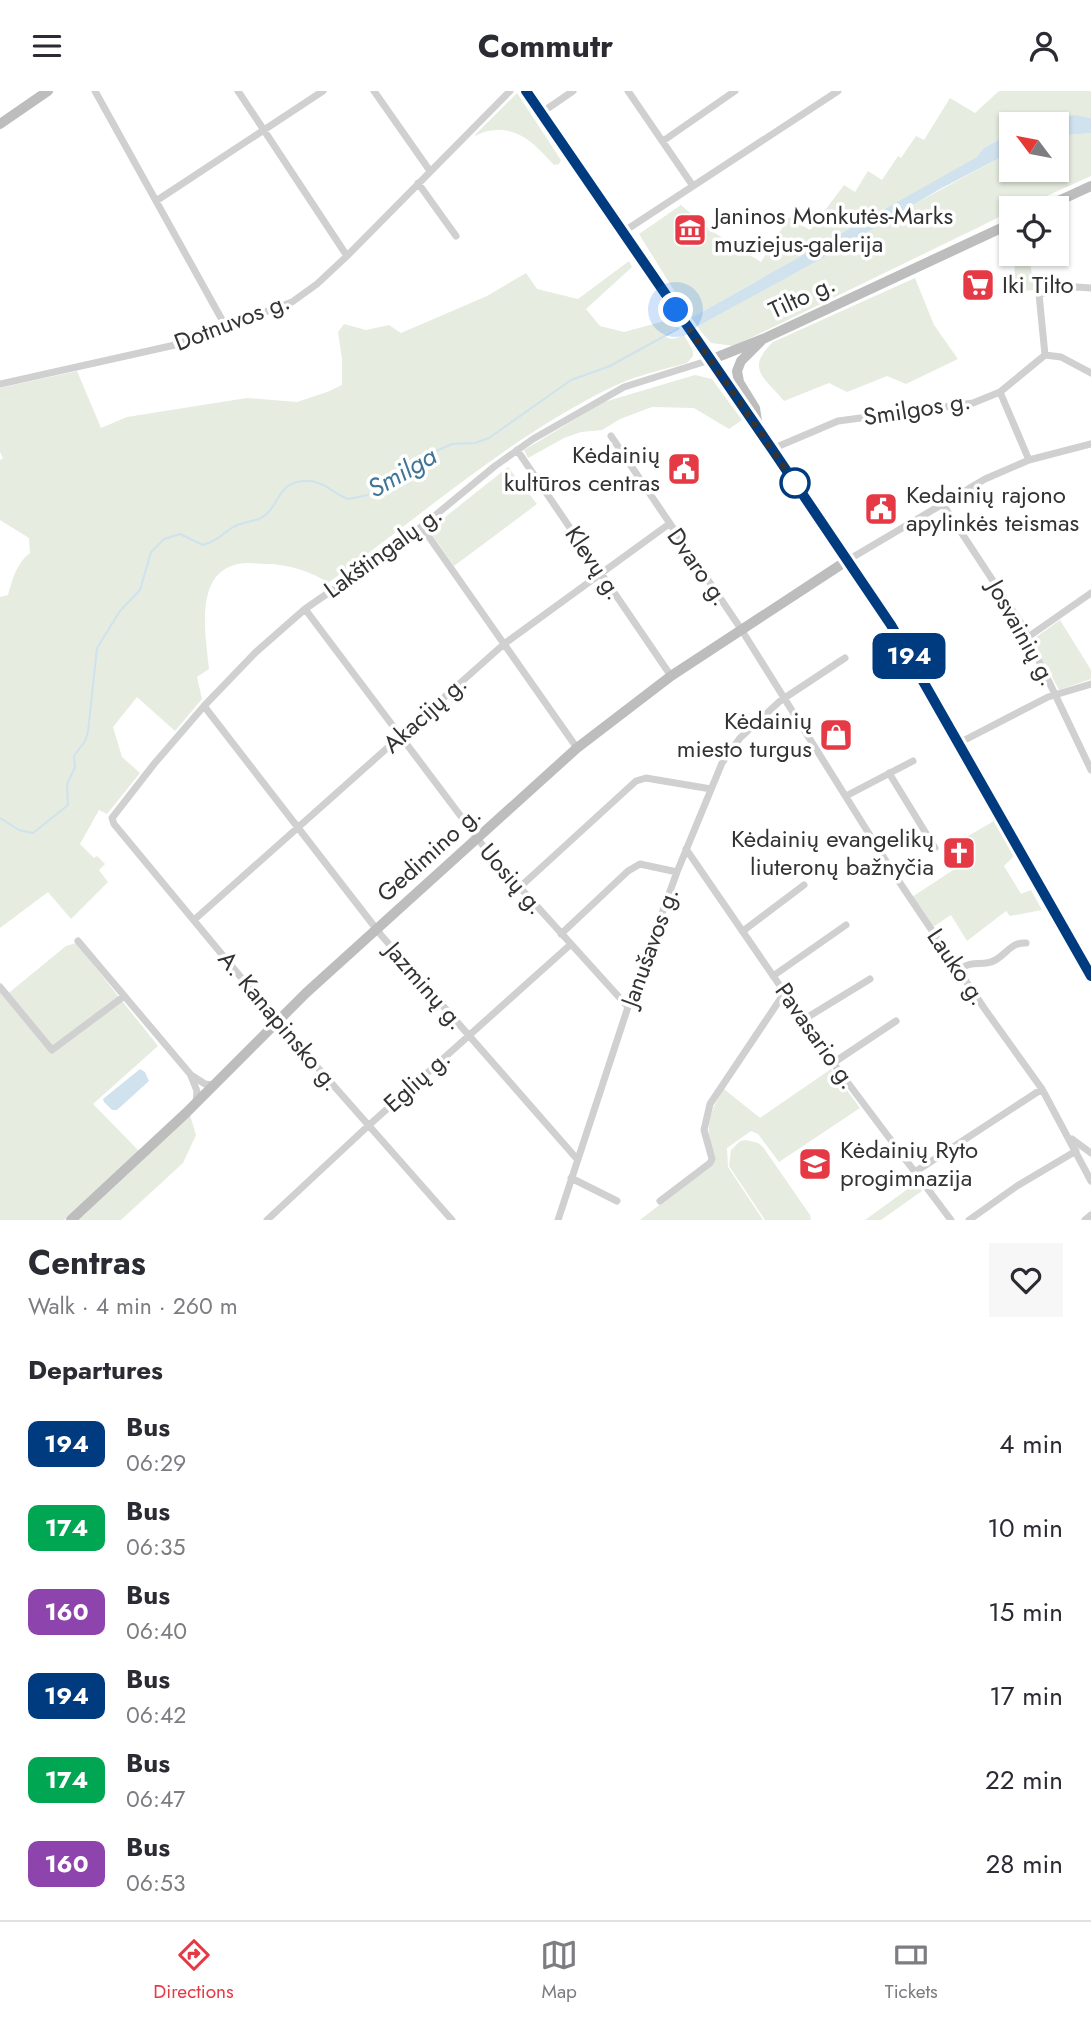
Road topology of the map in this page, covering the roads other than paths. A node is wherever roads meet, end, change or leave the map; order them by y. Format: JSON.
{"nodes":[{"id":1,"x":48,"y":91,"type":"edge"},
{"id":2,"x":95,"y":91,"type":"edge"},
{"id":3,"x":238,"y":91,"type":"edge"},
{"id":4,"x":323,"y":91,"type":"edge"},
{"id":5,"x":374,"y":91,"type":"edge"},
{"id":6,"x":510,"y":91,"type":"edge"},
{"id":7,"x":526,"y":91,"type":"edge"},
{"id":8,"x":573,"y":91,"type":"edge"},
{"id":9,"x":628,"y":91,"type":"edge"},
{"id":10,"x":735,"y":91,"type":"edge"},
{"id":11,"x":838,"y":91,"type":"edge"},
{"id":12,"x":541,"y":113,"type":"junction"},
{"id":13,"x":0,"y":124,"type":"edge"},
{"id":14,"x":265,"y":131,"type":"junction"},
{"id":15,"x":663,"y":141,"type":"junction"},
{"id":16,"x":430,"y":171,"type":"junction"},
{"id":17,"x":418,"y":183,"type":"junction"},
{"id":18,"x":693,"y":186,"type":"junction"},
{"id":19,"x":1091,"y":186,"type":"edge"},
{"id":20,"x":1069,"y":196,"type":"edge"},
{"id":21,"x":156,"y":201,"type":"junction"},
{"id":22,"x":999,"y":229,"type":"edge"},
{"id":23,"x":623,"y":232,"type":"junction"},
{"id":24,"x":456,"y":236,"type":"dead end"},
{"id":25,"x":347,"y":256,"type":"junction"},
{"id":26,"x":1091,"y":288,"type":"edge"},
{"id":27,"x":226,"y":327,"type":"junction"},
{"id":28,"x":763,"y":339,"type":"junction"},
{"id":29,"x":1045,"y":355,"type":"junction"},
{"id":30,"x":710,"y":360,"type":"junction"},
{"id":31,"x":1091,"y":373,"type":"edge"},
{"id":32,"x":0,"y":384,"type":"edge"},
{"id":33,"x":1000,"y":392,"type":"junction"},
{"id":34,"x":758,"y":427,"type":"junction"},
{"id":35,"x":611,"y":436,"type":"dead end"},
{"id":36,"x":1091,"y":445,"type":"edge"},
{"id":37,"x":772,"y":449,"type":"junction"},
{"id":38,"x":517,"y":450,"type":"junction"},
{"id":39,"x":1029,"y":460,"type":"junction"},
{"id":40,"x":942,"y":503,"type":"junction"},
{"id":41,"x":669,"y":524,"type":"junction"},
{"id":42,"x":422,"y":527,"type":"junction"},
{"id":43,"x":848,"y":560,"type":"junction"},
{"id":44,"x":600,"y":573,"type":"junction"},
{"id":45,"x":1091,"y":593,"type":"edge"},
{"id":46,"x":305,"y":609,"type":"junction"},
{"id":47,"x":741,"y":629,"type":"junction"},
{"id":48,"x":1028,"y":638,"type":"junction"},
{"id":49,"x":505,"y":644,"type":"junction"},
{"id":50,"x":845,"y":658,"type":"dead end"},
{"id":51,"x":671,"y":676,"type":"junction"},
{"id":52,"x":1091,"y":684,"type":"edge"},
{"id":53,"x":1057,"y":695,"type":"junction"},
{"id":54,"x":784,"y":698,"type":"junction"},
{"id":55,"x":204,"y":706,"type":"junction"},
{"id":56,"x":400,"y":737,"type":"junction"},
{"id":57,"x":959,"y":743,"type":"junction"},
{"id":58,"x":577,"y":748,"type":"junction"},
{"id":59,"x":913,"y":761,"type":"dead end"},
{"id":60,"x":1091,"y":769,"type":"edge"},
{"id":61,"x":889,"y":773,"type":"junction"},
{"id":62,"x":711,"y":789,"type":"junction"},
{"id":63,"x":846,"y":796,"type":"junction"},
{"id":64,"x":112,"y":818,"type":"joint"},
{"id":65,"x":298,"y":828,"type":"junction"},
{"id":66,"x":477,"y":839,"type":"junction"},
{"id":67,"x":936,"y":848,"type":"dead end"},
{"id":68,"x":686,"y":849,"type":"junction"},
{"id":69,"x":677,"y":872,"type":"junction"},
{"id":70,"x":804,"y":885,"type":"dead end"},
{"id":71,"x":520,"y":887,"type":"junction"},
{"id":72,"x":194,"y":920,"type":"junction"},
{"id":73,"x":846,"y":925,"type":"dead end"},
{"id":74,"x":377,"y":930,"type":"junction"},
{"id":75,"x":743,"y":931,"type":"junction"},
{"id":76,"x":561,"y":934,"type":"junction"},
{"id":77,"x":78,"y":941,"type":"dead end"},
{"id":78,"x":1026,"y":943,"type":"dead end"},
{"id":79,"x":570,"y":945,"type":"junction"},
{"id":80,"x":960,"y":969,"type":"junction"},
{"id":81,"x":773,"y":976,"type":"junction"},
{"id":82,"x":1091,"y":976,"type":"edge"},
{"id":83,"x":870,"y":979,"type":"dead end"},
{"id":84,"x":0,"y":987,"type":"edge"},
{"id":85,"x":786,"y":993,"type":"junction"},
{"id":86,"x":124,"y":997,"type":"junction"},
{"id":87,"x":628,"y":1007,"type":"junction"},
{"id":88,"x":803,"y":1020,"type":"junction"},
{"id":89,"x":278,"y":1021,"type":"junction"},
{"id":90,"x":896,"y":1021,"type":"dead end"},
{"id":91,"x":468,"y":1035,"type":"junction"},
{"id":92,"x":833,"y":1063,"type":"junction"},
{"id":93,"x":191,"y":1075,"type":"junction"},
{"id":94,"x":215,"y":1085,"type":"junction"},
{"id":95,"x":1042,"y":1089,"type":"junction"},
{"id":96,"x":196,"y":1103,"type":"junction"},
{"id":97,"x":368,"y":1126,"type":"junction"},
{"id":98,"x":1069,"y":1137,"type":"junction"},
{"id":99,"x":1076,"y":1151,"type":"junction"},
{"id":100,"x":1091,"y":1153,"type":"edge"},
{"id":101,"x":577,"y":1159,"type":"junction"},
{"id":102,"x":915,"y":1172,"type":"junction"},
{"id":103,"x":571,"y":1178,"type":"junction"},
{"id":104,"x":1091,"y":1181,"type":"edge"},
{"id":105,"x":617,"y":1201,"type":"dead end"},
{"id":106,"x":660,"y":1201,"type":"dead end"},
{"id":107,"x":1091,"y":1215,"type":"edge"},
{"id":108,"x":71,"y":1220,"type":"edge"},
{"id":109,"x":267,"y":1220,"type":"edge"},
{"id":110,"x":452,"y":1220,"type":"edge"},
{"id":111,"x":558,"y":1220,"type":"edge"},
{"id":112,"x":951,"y":1220,"type":"edge"},
{"id":113,"x":969,"y":1220,"type":"edge"},
{"id":114,"x":1085,"y":1220,"type":"edge"}],
"edges":[{"from":1,"to":13,"type":"main road"},
{"from":2,"to":21,"type":"street"},
{"from":3,"to":14,"type":"street"},
{"from":4,"to":14,"type":"street"},
{"from":5,"to":16,"type":"street"},
{"from":6,"to":16,"type":"street","name":"Dotnuvos g."},
{"from":7,"to":12,"type":"main road"},
{"from":8,"to":12,"type":"street"},
{"from":9,"to":15,"type":"street"},
{"from":10,"to":15,"type":"street"},
{"from":11,"to":18,"type":"street"},
{"from":12,"to":23,"type":"main road"},
{"from":14,"to":21,"type":"street"},
{"from":14,"to":25,"type":"street"},
{"from":15,"to":18,"type":"street"},
{"from":16,"to":17,"type":"street","name":"Dotnuvos g."},
{"from":17,"to":24,"type":"street"},
{"from":17,"to":25,"type":"street","name":"Dotnuvos g."},
{"from":18,"to":23,"type":"street"},
{"from":19,"to":20,"type":"main road"},
{"from":21,"to":27,"type":"street"},
{"from":22,"to":28,"type":"main road","name":"Tilto g."},
{"from":23,"to":30,"type":"main road"},
{"from":25,"to":27,"type":"street","name":"Dotnuvos g."},
{"from":26,"to":29,"type":"street"},
{"from":27,"to":32,"type":"street","name":"Dotnuvos g."},
{"from":28,"to":30,"type":"main road","name":"Tilto g."},
{"from":28,"to":34,"type":"main road","name":"Tilto g."},
{"from":29,"to":31,"type":"street"},
{"from":29,"to":33,"type":"street","name":"Smilgos g."},
{"from":30,"to":34,"type":"main road"},
{"from":30,"to":38,"type":"street","name":"Lakštingalų g."},
{"from":33,"to":37,"type":"street","name":"Smilgos g."},
{"from":33,"to":39,"type":"street"},
{"from":34,"to":37,"type":"main road"},
{"from":35,"to":41,"type":"street","name":"Dvaro g."},
{"from":36,"to":39,"type":"street"},
{"from":37,"to":43,"type":"main road"},
{"from":38,"to":42,"type":"street","name":"Lakštingalų g."},
{"from":38,"to":44,"type":"street","name":"Klevų g."},
{"from":39,"to":40,"type":"street"},
{"from":40,"to":43,"type":"street"},
{"from":40,"to":48,"type":"street","name":"Josvainių g."},
{"from":41,"to":44,"type":"street","name":"Akacijų g."},
{"from":41,"to":47,"type":"street","name":"Dvaro g."},
{"from":42,"to":46,"type":"street","name":"Lakštingalų g."},
{"from":42,"to":49,"type":"street"},
{"from":43,"to":47,"type":"main road","name":"Gedimino g."},
{"from":43,"to":57,"type":"main road"},
{"from":44,"to":49,"type":"street","name":"Akacijų g."},
{"from":44,"to":51,"type":"street","name":"Klevų g."},
{"from":45,"to":48,"type":"street"},
{"from":46,"to":55,"type":"street","name":"Lakštingalų g."},
{"from":46,"to":56,"type":"street","name":"Uosių g."},
{"from":47,"to":51,"type":"main road","name":"Gedimino g."},
{"from":47,"to":54,"type":"street","name":"Dvaro g."},
{"from":48,"to":53,"type":"street","name":"Josvainių g."},
{"from":49,"to":56,"type":"street","name":"Akacijų g."},
{"from":49,"to":58,"type":"street"},
{"from":50,"to":54,"type":"street","name":"Janušavos g."},
{"from":51,"to":58,"type":"main road","name":"Gedimino g."},
{"from":52,"to":53,"type":"street"},
{"from":53,"to":57,"type":"street"},
{"from":53,"to":60,"type":"street","name":"Josvainių g."},
{"from":54,"to":62,"type":"street","name":"Janušavos g."},
{"from":54,"to":63,"type":"street","name":"Dvaro g."},
{"from":55,"to":64,"type":"street","name":"Lakštingalų g."},
{"from":55,"to":65,"type":"street","name":"Jazminų g."},
{"from":56,"to":65,"type":"street","name":"Akacijų g."},
{"from":56,"to":66,"type":"street","name":"Uosių g."},
{"from":57,"to":82,"type":"main road"},
{"from":58,"to":66,"type":"main road","name":"Gedimino g."},
{"from":59,"to":61,"type":"street"},
{"from":61,"to":63,"type":"street"},
{"from":61,"to":67,"type":"street"},
{"from":62,"to":68,"type":"street","name":"Janušavos g."},
{"from":62,"to":71,"type":"street"},
{"from":63,"to":80,"type":"street","name":"Lauko g."},
{"from":64,"to":72,"type":"street","name":"A. Kanapinsko g."},
{"from":65,"to":72,"type":"street","name":"Akacijų g."},
{"from":65,"to":74,"type":"street","name":"Jazminų g."},
{"from":66,"to":71,"type":"street","name":"Uosių g."},
{"from":66,"to":74,"type":"main road","name":"Gedimino g."},
{"from":68,"to":69,"type":"street","name":"Janušavos g."},
{"from":68,"to":75,"type":"street","name":"Pavasario g."},
{"from":69,"to":76,"type":"street"},
{"from":69,"to":87,"type":"street","name":"Janušavos g."},
{"from":70,"to":75,"type":"street"},
{"from":71,"to":76,"type":"street","name":"Uosių g."},
{"from":72,"to":89,"type":"street","name":"A. Kanapinsko g."},
{"from":73,"to":81,"type":"street"},
{"from":74,"to":89,"type":"main road","name":"Gedimino g."},
{"from":74,"to":91,"type":"street","name":"Jazminų g."},
{"from":75,"to":81,"type":"street","name":"Pavasario g."},
{"from":76,"to":79,"type":"street","name":"Uosių g."},
{"from":77,"to":86,"type":"street"},
{"from":78,"to":80,"type":"street"},
{"from":79,"to":87,"type":"street","name":"Uosių g."},
{"from":79,"to":91,"type":"street","name":"Eglių g."},
{"from":80,"to":95,"type":"street","name":"Lauko g."},
{"from":81,"to":85,"type":"street","name":"Pavasario g."},
{"from":83,"to":88,"type":"street"},
{"from":84,"to":86,"type":"street"},
{"from":85,"to":88,"type":"street","name":"Pavasario g."},
{"from":85,"to":106,"type":"street"},
{"from":86,"to":93,"type":"street"},
{"from":87,"to":101,"type":"street","name":"Janušavos g."},
{"from":88,"to":92,"type":"street","name":"Pavasario g."},
{"from":89,"to":94,"type":"main road","name":"Gedimino g."},
{"from":89,"to":97,"type":"street","name":"A. Kanapinsko g."},
{"from":90,"to":92,"type":"street"},
{"from":91,"to":97,"type":"street","name":"Eglių g."},
{"from":91,"to":101,"type":"street","name":"Jazminų g."},
{"from":92,"to":102,"type":"street","name":"Pavasario g."},
{"from":93,"to":94,"type":"street"},
{"from":93,"to":96,"type":"street"},
{"from":94,"to":96,"type":"main road","name":"Gedimino g."},
{"from":95,"to":98,"type":"street","name":"Lauko g."},
{"from":95,"to":102,"type":"street"},
{"from":96,"to":108,"type":"main road","name":"Gedimino g."},
{"from":97,"to":109,"type":"street","name":"Eglių g."},
{"from":97,"to":110,"type":"street","name":"A. Kanapinsko g."},
{"from":98,"to":99,"type":"street","name":"Lauko g."},
{"from":98,"to":100,"type":"street","name":"Lauko g."},
{"from":99,"to":104,"type":"street","name":"Lauko g."},
{"from":99,"to":113,"type":"street"},
{"from":101,"to":103,"type":"street","name":"Janušavos g."},
{"from":102,"to":112,"type":"street","name":"Pavasario g."},
{"from":103,"to":105,"type":"street"},
{"from":103,"to":111,"type":"street","name":"Janušavos g."},
{"from":107,"to":114,"type":"street"}]}
